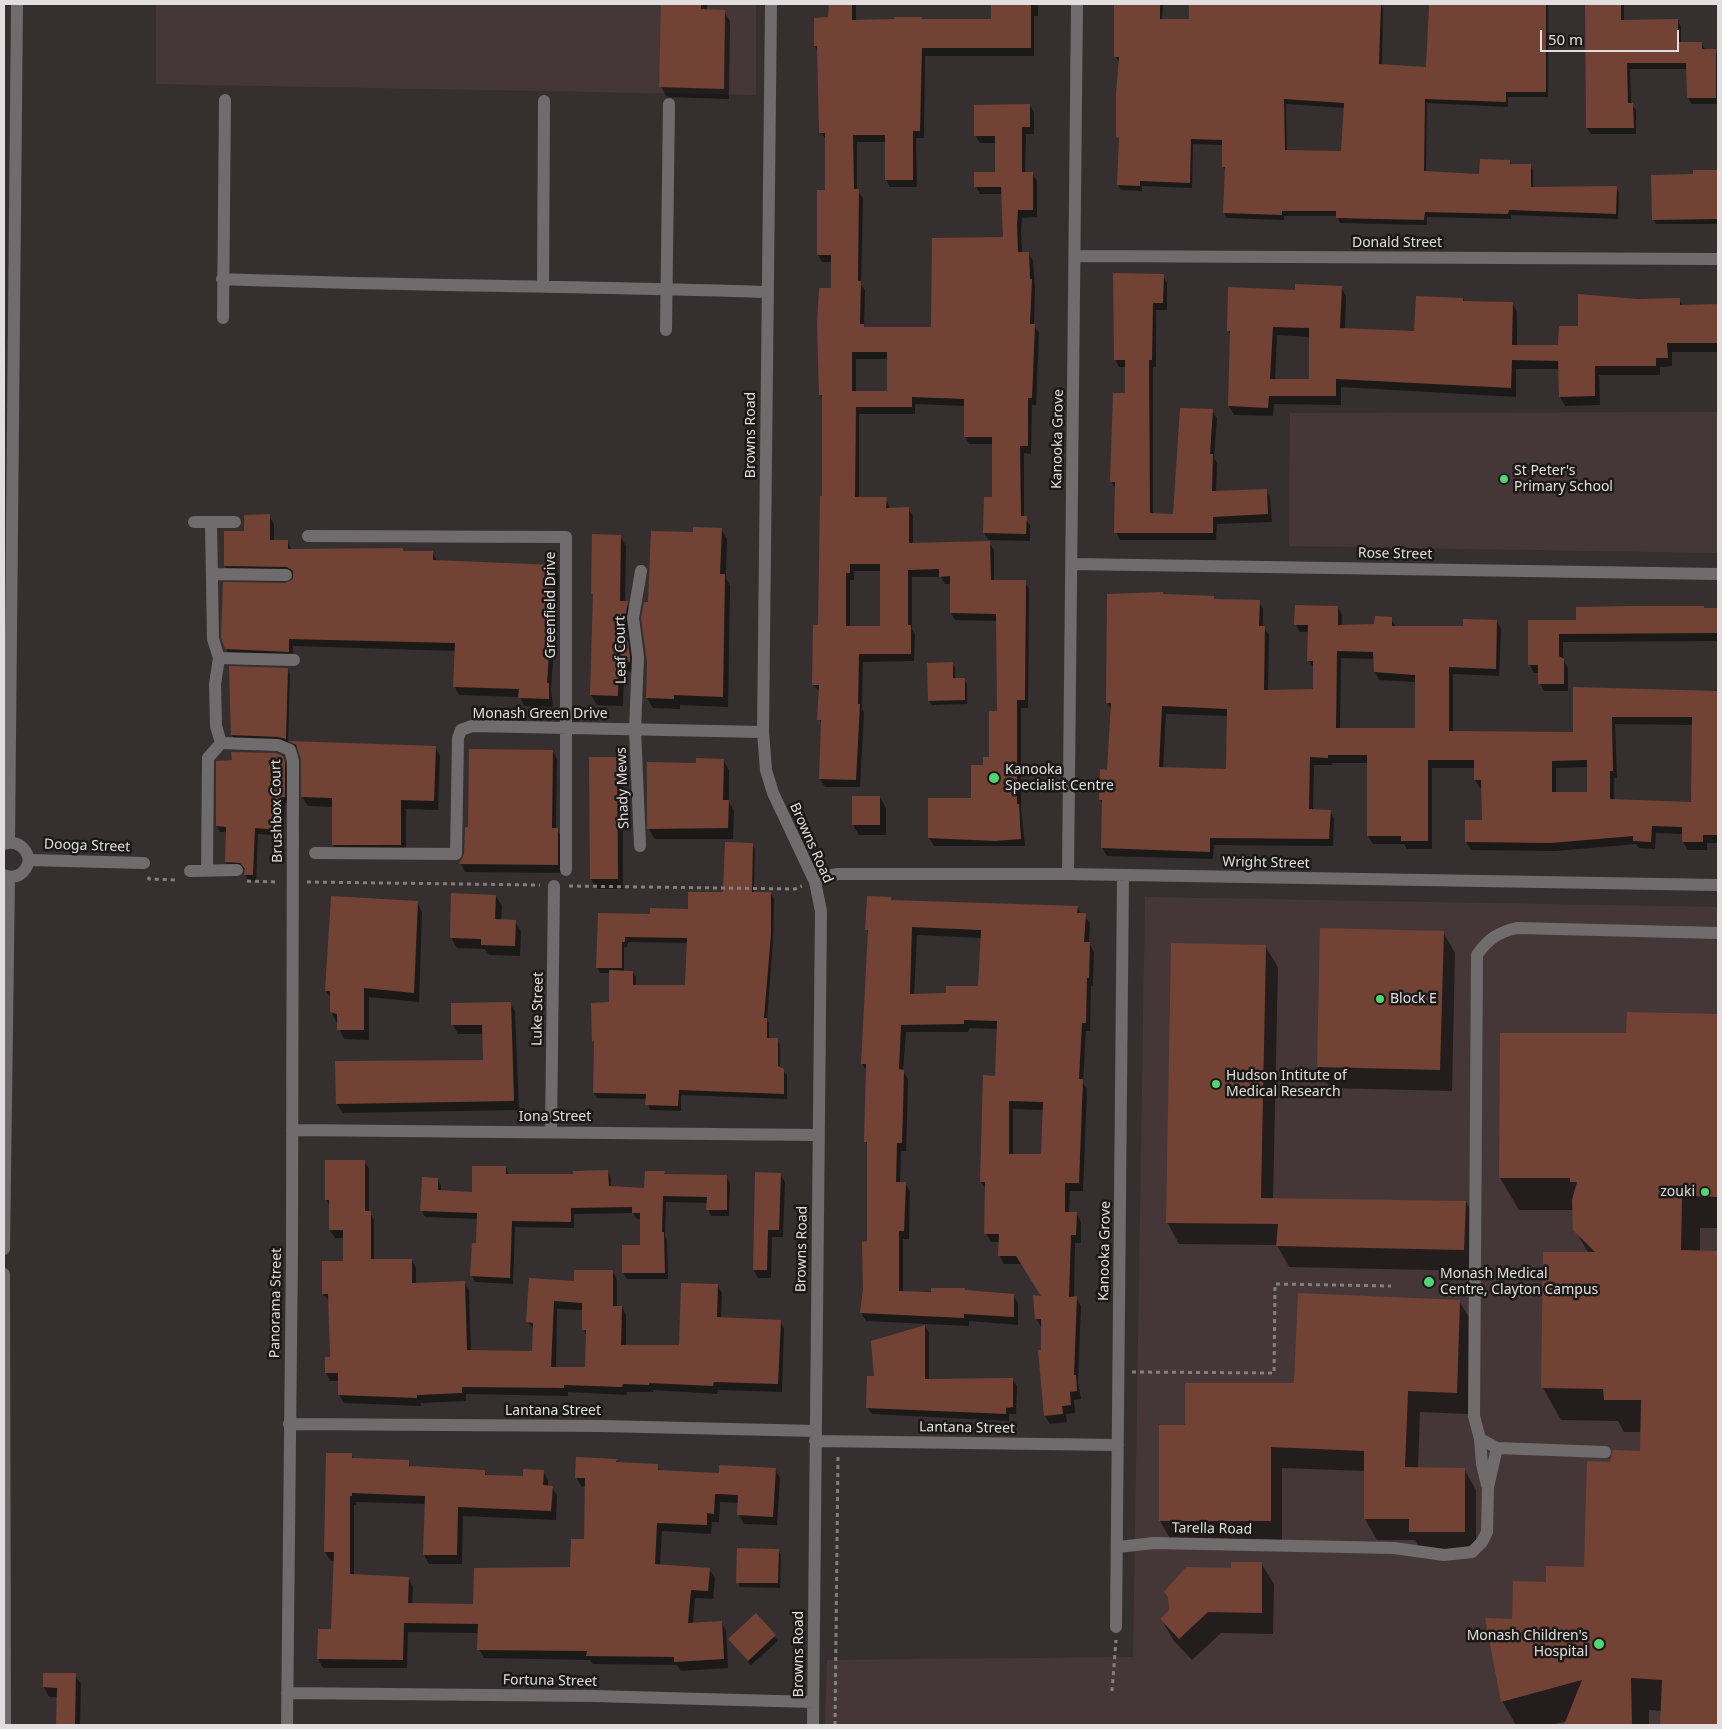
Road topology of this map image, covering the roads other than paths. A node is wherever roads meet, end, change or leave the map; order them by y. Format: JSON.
{"nodes":[{"id":1,"x":17,"y":4,"type":"edge"},
{"id":2,"x":771,"y":4,"type":"edge"},
{"id":3,"x":1077,"y":4,"type":"edge"},
{"id":4,"x":225,"y":100,"type":"dead end"},
{"id":5,"x":544,"y":101,"type":"dead end"},
{"id":6,"x":669,"y":104,"type":"dead end"},
{"id":7,"x":1075,"y":256,"type":"junction"},
{"id":8,"x":1718,"y":260,"type":"edge"},
{"id":9,"x":222,"y":279,"type":"junction"},
{"id":10,"x":543,"y":286,"type":"junction"},
{"id":11,"x":666,"y":289,"type":"junction"},
{"id":12,"x":767,"y":292,"type":"junction"},
{"id":13,"x":223,"y":318,"type":"dead end"},
{"id":14,"x":666,"y":330,"type":"dead end"},
{"id":15,"x":194,"y":522,"type":"dead end"},
{"id":16,"x":234,"y":522,"type":"dead end"},
{"id":17,"x":211,"y":523,"type":"junction"},
{"id":18,"x":308,"y":536,"type":"dead end"},
{"id":19,"x":1072,"y":564,"type":"junction"},
{"id":20,"x":641,"y":571,"type":"dead end"},
{"id":21,"x":212,"y":574,"type":"junction"},
{"id":22,"x":1718,"y":574,"type":"edge"},
{"id":23,"x":286,"y":575,"type":"dead end"},
{"id":24,"x":220,"y":658,"type":"junction"},
{"id":25,"x":294,"y":660,"type":"dead end"},
{"id":26,"x":565,"y":729,"type":"junction"},
{"id":27,"x":635,"y":729,"type":"junction"},
{"id":28,"x":764,"y":732,"type":"junction"},
{"id":29,"x":221,"y":743,"type":"junction"},
{"id":30,"x":6,"y":843,"type":"edge"},
{"id":31,"x":640,"y":846,"type":"dead end"},
{"id":32,"x":315,"y":853,"type":"dead end"},
{"id":33,"x":29,"y":860,"type":"junction"},
{"id":34,"x":144,"y":863,"type":"road end"},
{"id":35,"x":207,"y":870,"type":"junction"},
{"id":36,"x":237,"y":870,"type":"dead end"},
{"id":37,"x":566,"y":870,"type":"dead end"},
{"id":38,"x":1068,"y":874,"type":"junction"},
{"id":39,"x":188,"y":875,"type":"road end"},
{"id":40,"x":6,"y":876,"type":"edge"},
{"id":41,"x":1123,"y":876,"type":"junction"},
{"id":42,"x":292,"y":882,"type":"joint"},
{"id":43,"x":815,"y":882,"type":"junction"},
{"id":44,"x":1718,"y":885,"type":"edge"},
{"id":45,"x":554,"y":886,"type":"road end"},
{"id":46,"x":1718,"y":932,"type":"edge"},
{"id":47,"x":4,"y":1108,"type":"edge"},
{"id":48,"x":292,"y":1130,"type":"junction"},
{"id":49,"x":551,"y":1132,"type":"junction"},
{"id":50,"x":818,"y":1135,"type":"junction"},
{"id":51,"x":4,"y":1249,"type":"edge"},
{"id":52,"x":4,"y":1274,"type":"edge"},
{"id":53,"x":290,"y":1424,"type":"junction"},
{"id":54,"x":816,"y":1436,"type":"junction"},
{"id":55,"x":1480,"y":1439,"type":"junction"},
{"id":56,"x":1118,"y":1444,"type":"junction"},
{"id":57,"x":1497,"y":1448,"type":"junction"},
{"id":58,"x":1605,"y":1452,"type":"dead end"},
{"id":59,"x":1488,"y":1487,"type":"junction"},
{"id":60,"x":1118,"y":1548,"type":"junction"},
{"id":61,"x":1116,"y":1627,"type":"road end"},
{"id":62,"x":287,"y":1693,"type":"junction"},
{"id":63,"x":813,"y":1702,"type":"junction"},
{"id":64,"x":5,"y":1725,"type":"edge"},
{"id":65,"x":287,"y":1725,"type":"edge"},
{"id":66,"x":813,"y":1725,"type":"edge"}],
"edges":[{"from":1,"to":30,"type":"street"},
{"from":2,"to":12,"type":"street","name":"Browns Road"},
{"from":3,"to":7,"type":"street","name":"Kanooka Grove"},
{"from":4,"to":9,"type":"street"},
{"from":5,"to":10,"type":"street"},
{"from":6,"to":11,"type":"street"},
{"from":7,"to":8,"type":"street","name":"Donald Street"},
{"from":7,"to":19,"type":"street","name":"Kanooka Grove"},
{"from":9,"to":10,"type":"street"},
{"from":9,"to":13,"type":"street"},
{"from":10,"to":11,"type":"street"},
{"from":11,"to":12,"type":"street"},
{"from":11,"to":14,"type":"street"},
{"from":12,"to":28,"type":"street","name":"Browns Road"},
{"from":15,"to":17,"type":"street"},
{"from":16,"to":17,"type":"street"},
{"from":17,"to":21,"type":"street"},
{"from":18,"to":26,"type":"street","name":"Greenfield Drive"},
{"from":19,"to":22,"type":"street","name":"Rose Street"},
{"from":19,"to":38,"type":"street","name":"Kanooka Grove"},
{"from":20,"to":27,"type":"street","name":"Leaf Court"},
{"from":21,"to":23,"type":"street"},
{"from":21,"to":24,"type":"street"},
{"from":24,"to":25,"type":"street"},
{"from":24,"to":29,"type":"street"},
{"from":26,"to":27,"type":"street","name":"Monash Green Drive"},
{"from":26,"to":32,"type":"street","name":"Monash Green Drive"},
{"from":26,"to":37,"type":"street","name":"Greenfield Drive"},
{"from":27,"to":28,"type":"street","name":"Monash Green Drive"},
{"from":27,"to":31,"type":"street","name":"Shady Mews"},
{"from":28,"to":43,"type":"street","name":"Browns Road"},
{"from":29,"to":35,"type":"street"},
{"from":29,"to":42,"type":"street","name":"Brushbox Court"},
{"from":30,"to":33,"type":"street"},
{"from":33,"to":34,"type":"street","name":"Dooga Street"},
{"from":33,"to":40,"type":"street"},
{"from":35,"to":36,"type":"street"},
{"from":35,"to":39,"type":"street"},
{"from":38,"to":41,"type":"street","name":"Wright Street"},
{"from":38,"to":43,"type":"street","name":"Wright Street"},
{"from":40,"to":47,"type":"street"},
{"from":41,"to":44,"type":"street","name":"Wright Street"},
{"from":41,"to":56,"type":"street","name":"Kanooka Grove"},
{"from":42,"to":48,"type":"street","name":"Panorama Street"},
{"from":43,"to":50,"type":"street","name":"Browns Road"},
{"from":45,"to":49,"type":"street","name":"Luke Street"},
{"from":46,"to":55,"type":"street"},
{"from":47,"to":51,"type":"street"},
{"from":48,"to":49,"type":"street","name":"Iona Street"},
{"from":48,"to":53,"type":"street","name":"Panorama Street"},
{"from":49,"to":50,"type":"street","name":"Iona Street"},
{"from":50,"to":54,"type":"street","name":"Browns Road"},
{"from":52,"to":64,"type":"street"},
{"from":53,"to":54,"type":"street","name":"Lantana Street"},
{"from":53,"to":62,"type":"street","name":"Panorama Street"},
{"from":54,"to":56,"type":"street","name":"Lantana Street"},
{"from":54,"to":63,"type":"street","name":"Browns Road"},
{"from":55,"to":57,"type":"street"},
{"from":55,"to":59,"type":"street"},
{"from":56,"to":60,"type":"street","name":"Kanooka Grove"},
{"from":57,"to":58,"type":"street"},
{"from":57,"to":59,"type":"street"},
{"from":59,"to":60,"type":"street","name":"Tarella Road"},
{"from":60,"to":61,"type":"street","name":"Kanooka Grove"},
{"from":62,"to":63,"type":"street","name":"Fortuna Street"},
{"from":62,"to":65,"type":"street","name":"Panorama Street"},
{"from":63,"to":66,"type":"street","name":"Browns Road"}]}
